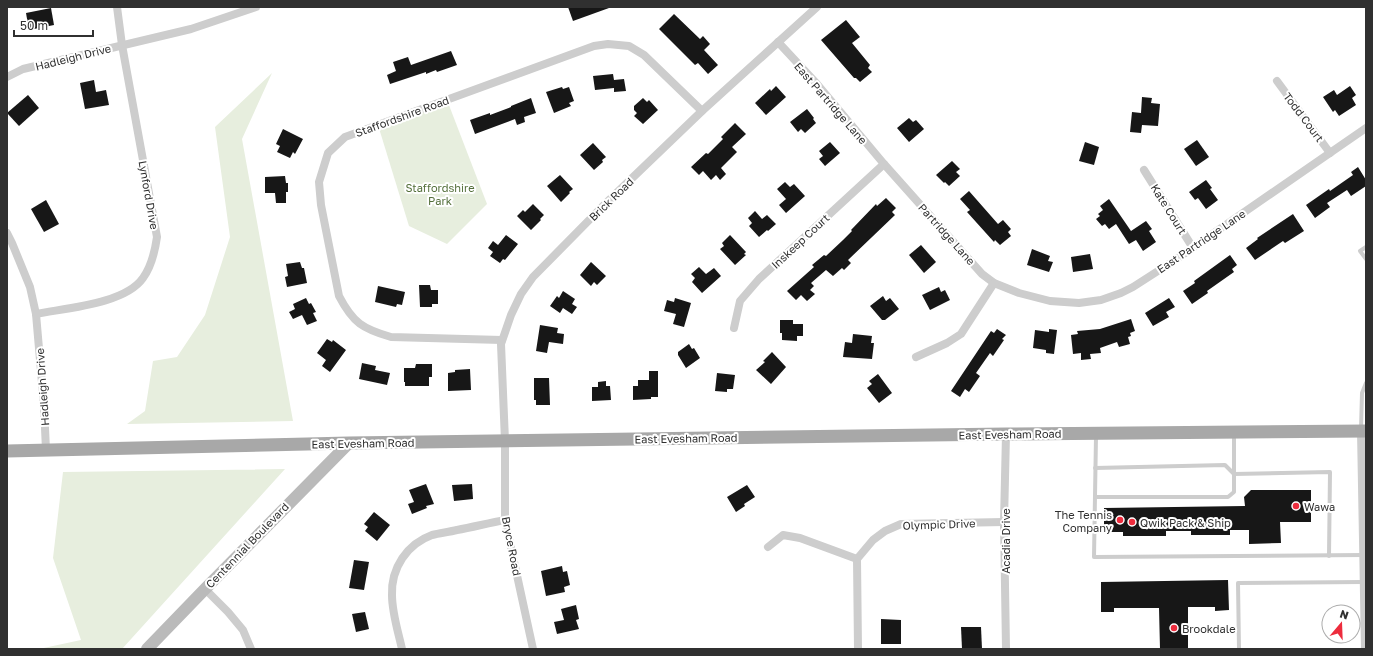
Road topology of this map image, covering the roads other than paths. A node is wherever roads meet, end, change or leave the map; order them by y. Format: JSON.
{"nodes":[{"id":1,"x":117,"y":7,"type":"edge"},
{"id":2,"x":256,"y":7,"type":"edge"},
{"id":3,"x":818,"y":7,"type":"edge"},
{"id":4,"x":778,"y":42,"type":"junction"},
{"id":5,"x":122,"y":45,"type":"junction"},
{"id":6,"x":7,"y":77,"type":"edge"},
{"id":7,"x":1277,"y":81,"type":"dead end"},
{"id":8,"x":702,"y":111,"type":"junction"},
{"id":9,"x":1366,"y":128,"type":"edge"},
{"id":10,"x":1330,"y":153,"type":"junction"},
{"id":11,"x":884,"y":164,"type":"junction"},
{"id":12,"x":1144,"y":170,"type":"dead end"},
{"id":13,"x":7,"y":233,"type":"edge"},
{"id":14,"x":1366,"y":247,"type":"edge"},
{"id":15,"x":1193,"y":248,"type":"junction"},
{"id":16,"x":1366,"y":259,"type":"edge"},
{"id":17,"x":994,"y":283,"type":"junction"},
{"id":18,"x":1019,"y":293,"type":"joint"},
{"id":19,"x":36,"y":314,"type":"junction"},
{"id":20,"x":734,"y":328,"type":"dead end"},
{"id":21,"x":502,"y":340,"type":"junction"},
{"id":22,"x":916,"y":357,"type":"dead end"},
{"id":23,"x":1366,"y":383,"type":"edge"},
{"id":24,"x":1364,"y":431,"type":"edge"},
{"id":25,"x":1234,"y":432,"type":"junction"},
{"id":26,"x":1096,"y":433,"type":"junction"},
{"id":27,"x":1006,"y":434,"type":"junction"},
{"id":28,"x":505,"y":441,"type":"junction"},
{"id":29,"x":349,"y":443,"type":"junction"},
{"id":30,"x":46,"y":450,"type":"junction"},
{"id":31,"x":7,"y":451,"type":"edge"},
{"id":32,"x":1095,"y":468,"type":"junction"},
{"id":33,"x":1234,"y":474,"type":"junction"},
{"id":34,"x":1095,"y":497,"type":"junction"},
{"id":35,"x":505,"y":520,"type":"junction"},
{"id":36,"x":1004,"y":522,"type":"junction"},
{"id":37,"x":768,"y":547,"type":"dead end"},
{"id":38,"x":1365,"y":555,"type":"edge"},
{"id":39,"x":1329,"y":556,"type":"junction"},
{"id":40,"x":857,"y":559,"type":"junction"},
{"id":41,"x":1364,"y":582,"type":"junction"},
{"id":42,"x":205,"y":589,"type":"junction"},
{"id":43,"x":1365,"y":639,"type":"edge"},
{"id":44,"x":147,"y":649,"type":"edge"},
{"id":45,"x":251,"y":649,"type":"edge"},
{"id":46,"x":402,"y":649,"type":"edge"},
{"id":47,"x":534,"y":649,"type":"edge"},
{"id":48,"x":858,"y":649,"type":"edge"},
{"id":49,"x":1006,"y":649,"type":"edge"},
{"id":50,"x":1239,"y":649,"type":"edge"},
{"id":51,"x":1365,"y":649,"type":"edge"}],
"edges":[{"from":1,"to":5,"type":"street","name":"Lynford Drive"},
{"from":2,"to":5,"type":"street","name":"Hadleigh Drive"},
{"from":3,"to":4,"type":"street","name":"Brick Road"},
{"from":4,"to":8,"type":"street","name":"Brick Road"},
{"from":4,"to":11,"type":"street","name":"East Partridge Lane"},
{"from":5,"to":6,"type":"street","name":"Hadleigh Drive"},
{"from":5,"to":19,"type":"street","name":"Lynford Drive"},
{"from":7,"to":10,"type":"street","name":"Todd Court"},
{"from":8,"to":21,"type":"street","name":"Brick Road"},
{"from":8,"to":21,"type":"street","name":"Staffordshire Road"},
{"from":9,"to":10,"type":"street","name":"East Partridge Lane"},
{"from":10,"to":15,"type":"street","name":"East Partridge Lane"},
{"from":11,"to":17,"type":"street","name":"Partridge Lane"},
{"from":11,"to":20,"type":"street","name":"Inskeep Court"},
{"from":12,"to":15,"type":"street","name":"Kate Court"},
{"from":13,"to":19,"type":"street","name":"Hadleigh Drive"},
{"from":14,"to":16,"type":"lane"},
{"from":15,"to":18,"type":"street","name":"East Partridge Lane"},
{"from":17,"to":18,"type":"street","name":"Partridge Lane"},
{"from":17,"to":22,"type":"street"},
{"from":19,"to":30,"type":"street","name":"Hadleigh Drive"},
{"from":21,"to":28,"type":"street","name":"Brick Road"},
{"from":23,"to":24,"type":"lane"},
{"from":24,"to":25,"type":"main road","name":"East Evesham Road"},
{"from":24,"to":38,"type":"street"},
{"from":25,"to":26,"type":"main road","name":"East Evesham Road"},
{"from":25,"to":33,"type":"lane"},
{"from":26,"to":27,"type":"main road","name":"East Evesham Road"},
{"from":26,"to":32,"type":"lane"},
{"from":27,"to":28,"type":"main road","name":"East Evesham Road"},
{"from":27,"to":36,"type":"street","name":"Acadia Drive"},
{"from":28,"to":29,"type":"main road","name":"East Evesham Road"},
{"from":28,"to":35,"type":"street","name":"Bryce Road"},
{"from":29,"to":30,"type":"main road","name":"East Evesham Road"},
{"from":29,"to":42,"type":"main road","name":"Centennial Boulevard"},
{"from":30,"to":31,"type":"main road","name":"East Evesham Road"},
{"from":32,"to":33,"type":"lane"},
{"from":32,"to":34,"type":"lane"},
{"from":33,"to":34,"type":"lane"},
{"from":33,"to":39,"type":"lane"},
{"from":34,"to":39,"type":"lane"},
{"from":35,"to":46,"type":"street"},
{"from":35,"to":47,"type":"street","name":"Bryce Road"},
{"from":36,"to":40,"type":"street","name":"Olympic Drive"},
{"from":36,"to":49,"type":"street","name":"Acadia Drive"},
{"from":37,"to":40,"type":"street"},
{"from":38,"to":39,"type":"lane"},
{"from":38,"to":41,"type":"street"},
{"from":40,"to":48,"type":"street"},
{"from":41,"to":43,"type":"street"},
{"from":41,"to":50,"type":"lane"},
{"from":42,"to":44,"type":"main road","name":"Centennial Boulevard"},
{"from":42,"to":45,"type":"street"},
{"from":43,"to":51,"type":"street"}]}
